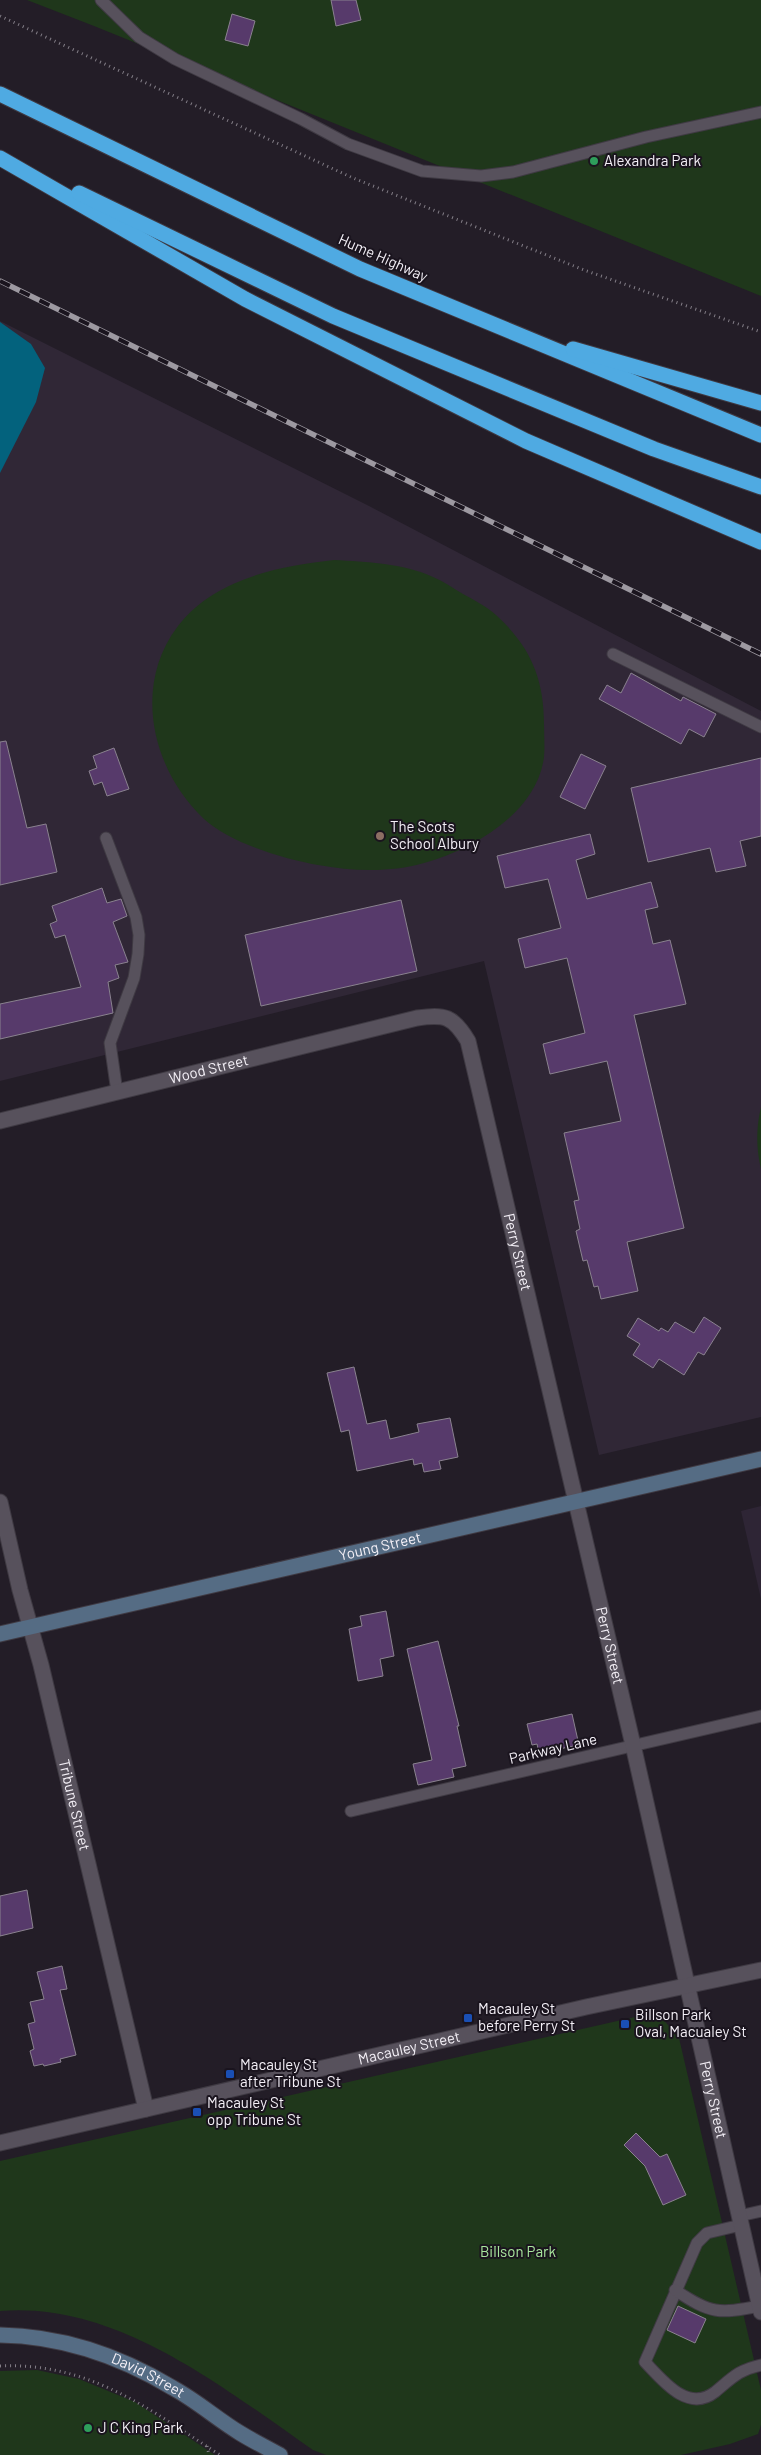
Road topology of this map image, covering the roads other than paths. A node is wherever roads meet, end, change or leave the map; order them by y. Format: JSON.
{"nodes":[{"id":1,"x":101,"y":0,"type":"edge"},
{"id":2,"x":0,"y":94,"type":"edge"},
{"id":3,"x":761,"y":112,"type":"edge"},
{"id":4,"x":0,"y":156,"type":"edge"},
{"id":5,"x":504,"y":329,"type":"junction"},
{"id":6,"x":761,"y":403,"type":"edge"},
{"id":7,"x":761,"y":435,"type":"edge"},
{"id":8,"x":761,"y":487,"type":"edge"},
{"id":9,"x":761,"y":542,"type":"edge"},
{"id":10,"x":613,"y":654,"type":"dead end"},
{"id":11,"x":761,"y":727,"type":"edge"},
{"id":12,"x":106,"y":838,"type":"dead end"},
{"id":13,"x":417,"y":1018,"type":"joint"},
{"id":14,"x":117,"y":1092,"type":"junction"},
{"id":15,"x":0,"y":1121,"type":"edge"},
{"id":16,"x":761,"y":1459,"type":"edge"},
{"id":17,"x":0,"y":1502,"type":"edge"},
{"id":18,"x":574,"y":1502,"type":"junction"},
{"id":19,"x":30,"y":1628,"type":"junction"},
{"id":20,"x":0,"y":1634,"type":"edge"},
{"id":21,"x":761,"y":1716,"type":"edge"},
{"id":22,"x":633,"y":1745,"type":"junction"},
{"id":23,"x":351,"y":1811,"type":"dead end"},
{"id":24,"x":761,"y":1970,"type":"edge"},
{"id":25,"x":688,"y":1987,"type":"junction"},
{"id":26,"x":146,"y":2109,"type":"junction"},
{"id":27,"x":0,"y":2142,"type":"edge"},
{"id":28,"x":761,"y":2211,"type":"edge"},
{"id":29,"x":740,"y":2220,"type":"junction"},
{"id":30,"x":675,"y":2290,"type":"junction"},
{"id":31,"x":760,"y":2309,"type":"edge"},
{"id":32,"x":0,"y":2335,"type":"edge"},
{"id":33,"x":761,"y":2365,"type":"edge"},
{"id":34,"x":280,"y":2455,"type":"edge"}],
"edges":[{"from":1,"to":3,"type":"lane"},
{"from":2,"to":5,"type":"highway","name":"Hume Highway"},
{"from":4,"to":8,"type":"highway"},
{"from":4,"to":9,"type":"highway"},
{"from":5,"to":6,"type":"highway"},
{"from":5,"to":7,"type":"highway","name":"Hume Highway"},
{"from":10,"to":11,"type":"lane"},
{"from":12,"to":14,"type":"lane"},
{"from":13,"to":14,"type":"street","name":"Wood Street"},
{"from":13,"to":18,"type":"street","name":"Perry Street"},
{"from":14,"to":15,"type":"street","name":"Wood Street"},
{"from":16,"to":18,"type":"main road","name":"Young Street"},
{"from":17,"to":19,"type":"street","name":"Tribune Street"},
{"from":18,"to":19,"type":"main road","name":"Young Street"},
{"from":18,"to":22,"type":"street","name":"Perry Street"},
{"from":19,"to":20,"type":"main road","name":"Young Street"},
{"from":19,"to":26,"type":"street","name":"Tribune Street"},
{"from":21,"to":22,"type":"lane","name":"Parkway Lane"},
{"from":22,"to":23,"type":"lane","name":"Parkway Lane"},
{"from":22,"to":25,"type":"street","name":"Perry Street"},
{"from":24,"to":25,"type":"street","name":"Macauley Street"},
{"from":25,"to":26,"type":"street","name":"Macauley Street"},
{"from":25,"to":29,"type":"street","name":"Perry Street"},
{"from":26,"to":27,"type":"street","name":"Macauley Street"},
{"from":28,"to":29,"type":"lane"},
{"from":29,"to":30,"type":"lane"},
{"from":29,"to":31,"type":"street","name":"Perry Street"},
{"from":30,"to":31,"type":"lane"},
{"from":30,"to":33,"type":"lane"},
{"from":32,"to":34,"type":"main road","name":"David Street"}]}
